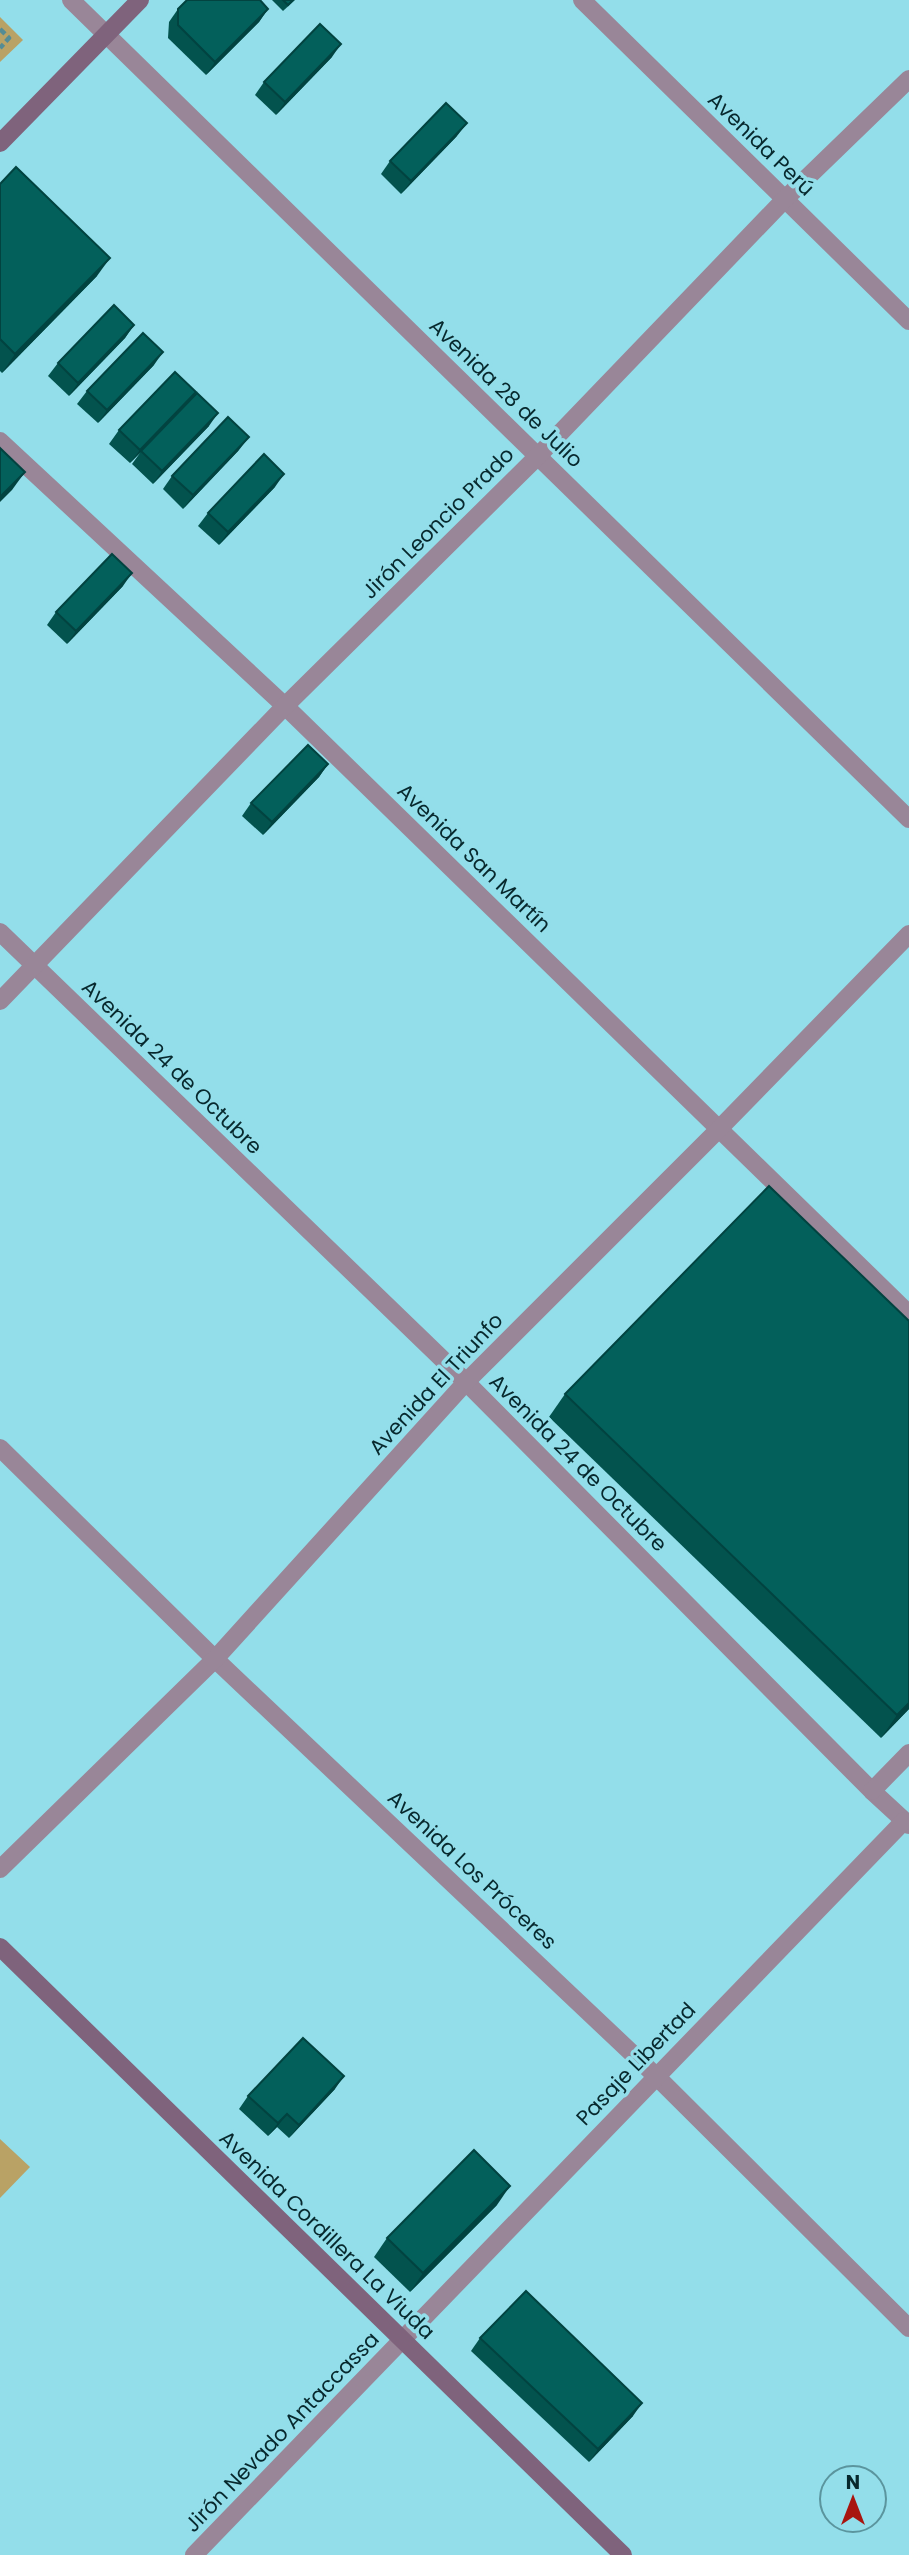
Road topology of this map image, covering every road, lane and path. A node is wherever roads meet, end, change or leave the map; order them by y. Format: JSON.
{"nodes":[{"id":1,"x":71,"y":0,"type":"edge"},
{"id":2,"x":140,"y":0,"type":"edge"},
{"id":3,"x":582,"y":0,"type":"edge"},
{"id":4,"x":0,"y":29,"type":"edge"},
{"id":5,"x":106,"y":34,"type":"junction"},
{"id":6,"x":9,"y":38,"type":"junction"},
{"id":7,"x":0,"y":40,"type":"edge"},
{"id":8,"x":0,"y":47,"type":"edge"},
{"id":9,"x":909,"y":79,"type":"edge"},
{"id":10,"x":0,"y":143,"type":"edge"},
{"id":11,"x":785,"y":199,"type":"junction"},
{"id":12,"x":909,"y":321,"type":"edge"},
{"id":13,"x":0,"y":441,"type":"edge"},
{"id":14,"x":538,"y":456,"type":"junction"},
{"id":15,"x":285,"y":706,"type":"junction"},
{"id":16,"x":909,"y":819,"type":"edge"},
{"id":17,"x":0,"y":932,"type":"edge"},
{"id":18,"x":909,"y":934,"type":"edge"},
{"id":19,"x":34,"y":965,"type":"junction"},
{"id":20,"x":0,"y":1001,"type":"edge"},
{"id":21,"x":719,"y":1129,"type":"junction"},
{"id":22,"x":909,"y":1314,"type":"edge"},
{"id":23,"x":466,"y":1382,"type":"junction"},
{"id":24,"x":0,"y":1448,"type":"edge"},
{"id":25,"x":215,"y":1659,"type":"junction"},
{"id":26,"x":909,"y":1753,"type":"edge"},
{"id":27,"x":872,"y":1791,"type":"junction"},
{"id":28,"x":907,"y":1823,"type":"edge"},
{"id":29,"x":0,"y":1868,"type":"edge"},
{"id":30,"x":0,"y":1947,"type":"edge"},
{"id":31,"x":656,"y":2076,"type":"junction"},
{"id":32,"x":909,"y":2328,"type":"edge"},
{"id":33,"x":403,"y":2341,"type":"junction"},
{"id":34,"x":194,"y":2555,"type":"edge"},
{"id":35,"x":623,"y":2555,"type":"edge"}],
"edges":[{"from":1,"to":5,"type":"street","name":"Avenida 28 de Julio"},
{"from":2,"to":5,"type":"street"},
{"from":3,"to":11,"type":"street","name":"Avenida Perú"},
{"from":4,"to":6,"type":"path"},
{"from":5,"to":10,"type":"street"},
{"from":5,"to":14,"type":"street","name":"Avenida 28 de Julio"},
{"from":6,"to":7,"type":"path"},
{"from":6,"to":8,"type":"path"},
{"from":9,"to":11,"type":"street","name":"Jirón Leoncio Prado"},
{"from":11,"to":12,"type":"street","name":"Avenida Perú"},
{"from":11,"to":14,"type":"street","name":"Jirón Leoncio Prado"},
{"from":13,"to":15,"type":"street","name":"Avenida San Martín"},
{"from":14,"to":15,"type":"street","name":"Jirón Leoncio Prado"},
{"from":14,"to":16,"type":"street","name":"Avenida 28 de Julio"},
{"from":15,"to":19,"type":"street","name":"Jirón Leoncio Prado"},
{"from":15,"to":21,"type":"street","name":"Avenida San Martín"},
{"from":17,"to":19,"type":"street","name":"Avenida 24 de Octubre"},
{"from":18,"to":21,"type":"street","name":"Avenida El Triunfo"},
{"from":19,"to":20,"type":"street","name":"Jirón Leoncio Prado"},
{"from":19,"to":23,"type":"street","name":"Avenida 24 de Octubre"},
{"from":21,"to":22,"type":"street","name":"Avenida San Martín"},
{"from":21,"to":23,"type":"street","name":"Avenida El Triunfo"},
{"from":23,"to":25,"type":"street","name":"Avenida El Triunfo"},
{"from":23,"to":27,"type":"street","name":"Avenida 24 de Octubre"},
{"from":24,"to":25,"type":"street","name":"Avenida Los Próceres"},
{"from":25,"to":29,"type":"street","name":"Avenida El Triunfo"},
{"from":25,"to":31,"type":"street","name":"Avenida Los Próceres"},
{"from":26,"to":27,"type":"street"},
{"from":27,"to":28,"type":"street","name":"Avenida 24 de Octubre"},
{"from":28,"to":31,"type":"street","name":"Pasaje Libertad"},
{"from":30,"to":33,"type":"street","name":"Avenida Cordillera La Viuda"},
{"from":31,"to":32,"type":"street","name":"Avenida Los Próceres"},
{"from":31,"to":33,"type":"street","name":"Pasaje Libertad"},
{"from":33,"to":34,"type":"street","name":"Jirón Nevado Antaccassa"},
{"from":33,"to":35,"type":"street","name":"Avenida Cordillera La Viuda"}]}
